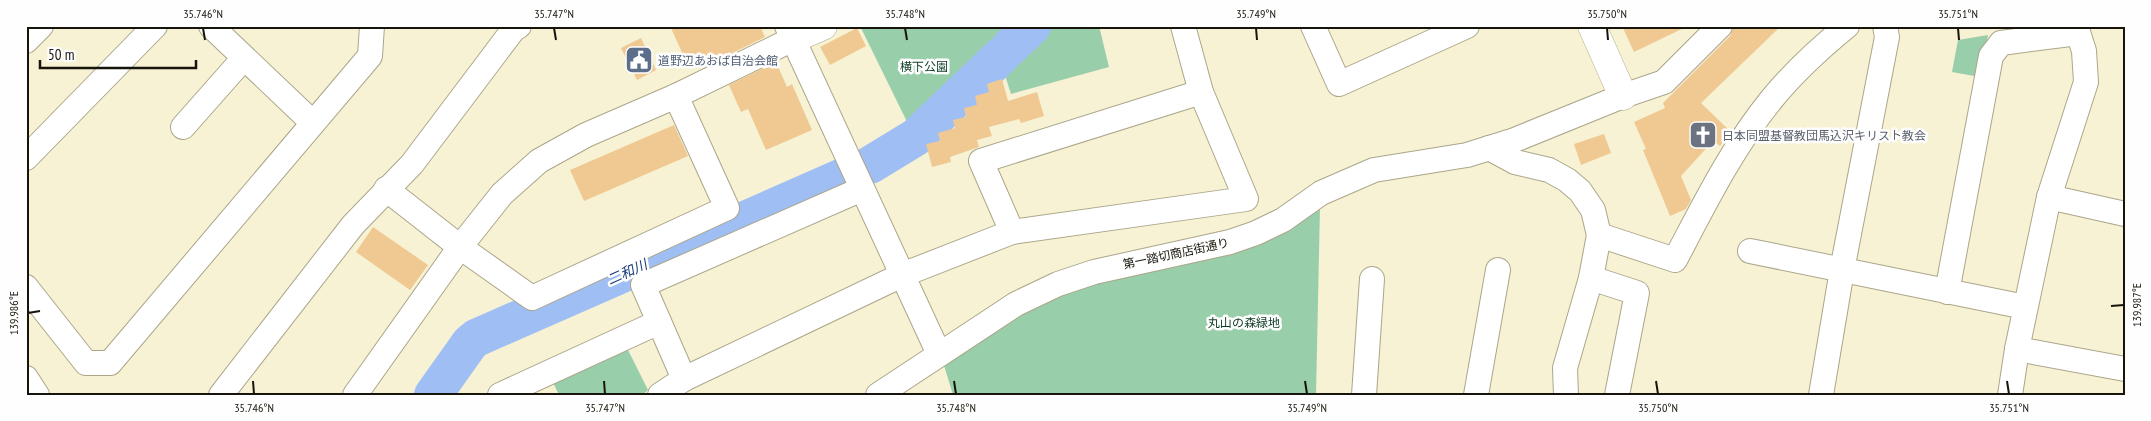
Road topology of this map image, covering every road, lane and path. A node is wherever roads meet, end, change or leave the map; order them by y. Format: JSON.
{"nodes":[{"id":1,"x":40,"y":26,"type":"edge"},
{"id":2,"x":155,"y":26,"type":"edge"},
{"id":3,"x":210,"y":26,"type":"edge"},
{"id":4,"x":372,"y":26,"type":"edge"},
{"id":5,"x":823,"y":26,"type":"edge"},
{"id":6,"x":1183,"y":26,"type":"edge"},
{"id":7,"x":1313,"y":26,"type":"edge"},
{"id":8,"x":1467,"y":26,"type":"edge"},
{"id":9,"x":1592,"y":26,"type":"edge"},
{"id":10,"x":1720,"y":26,"type":"edge"},
{"id":11,"x":1847,"y":26,"type":"edge"},
{"id":12,"x":1886,"y":26,"type":"edge"},
{"id":13,"x":514,"y":28,"type":"edge"},
{"id":14,"x":2077,"y":30,"type":"edge"},
{"id":15,"x":790,"y":33,"type":"edge"},
{"id":16,"x":26,"y":41,"type":"edge"},
{"id":17,"x":244,"y":58,"type":"junction"},
{"id":18,"x":1201,"y":92,"type":"junction"},
{"id":19,"x":676,"y":96,"type":"junction"},
{"id":20,"x":1623,"y":96,"type":"junction"},
{"id":21,"x":312,"y":123,"type":"junction"},
{"id":22,"x":183,"y":127,"type":"dead end"},
{"id":23,"x":1489,"y":148,"type":"junction"},
{"id":24,"x":26,"y":158,"type":"edge"},
{"id":25,"x":857,"y":177,"type":"junction"},
{"id":26,"x":386,"y":189,"type":"junction"},
{"id":27,"x":2050,"y":197,"type":"junction"},
{"id":28,"x":2125,"y":214,"type":"edge"},
{"id":29,"x":1012,"y":232,"type":"junction"},
{"id":30,"x":1599,"y":236,"type":"junction"},
{"id":31,"x":460,"y":247,"type":"junction"},
{"id":32,"x":1750,"y":251,"type":"dead end"},
{"id":33,"x":1498,"y":270,"type":"dead end"},
{"id":34,"x":1842,"y":270,"type":"junction"},
{"id":35,"x":902,"y":275,"type":"junction"},
{"id":36,"x":1591,"y":278,"type":"junction"},
{"id":37,"x":1372,"y":279,"type":"dead end"},
{"id":38,"x":26,"y":287,"type":"edge"},
{"id":39,"x":1947,"y":292,"type":"junction"},
{"id":40,"x":2025,"y":308,"type":"junction"},
{"id":41,"x":659,"y":322,"type":"junction"},
{"id":42,"x":2017,"y":349,"type":"junction"},
{"id":43,"x":939,"y":354,"type":"junction"},
{"id":44,"x":2125,"y":369,"type":"edge"},
{"id":45,"x":26,"y":378,"type":"edge"},
{"id":46,"x":684,"y":379,"type":"junction"},
{"id":47,"x":37,"y":395,"type":"edge"},
{"id":48,"x":221,"y":395,"type":"edge"},
{"id":49,"x":355,"y":395,"type":"edge"},
{"id":50,"x":500,"y":395,"type":"edge"},
{"id":51,"x":660,"y":395,"type":"edge"},
{"id":52,"x":878,"y":395,"type":"edge"},
{"id":53,"x":1364,"y":395,"type":"edge"},
{"id":54,"x":1476,"y":395,"type":"edge"},
{"id":55,"x":1566,"y":395,"type":"edge"},
{"id":56,"x":1617,"y":395,"type":"edge"},
{"id":57,"x":1821,"y":395,"type":"edge"},
{"id":58,"x":2010,"y":395,"type":"edge"}],
"edges":[{"from":1,"to":16,"type":"street"},
{"from":2,"to":24,"type":"street"},
{"from":3,"to":17,"type":"street"},
{"from":4,"to":21,"type":"street"},
{"from":5,"to":15,"type":"street"},
{"from":6,"to":18,"type":"street"},
{"from":7,"to":8,"type":"street"},
{"from":9,"to":20,"type":"street"},
{"from":10,"to":20,"type":"street","name":"第一踏切商店街通り"},
{"from":11,"to":30,"type":"street"},
{"from":12,"to":34,"type":"street"},
{"from":13,"to":26,"type":"street"},
{"from":14,"to":27,"type":"street"},
{"from":14,"to":39,"type":"street"},
{"from":15,"to":19,"type":"street"},
{"from":15,"to":25,"type":"street"},
{"from":17,"to":21,"type":"street"},
{"from":17,"to":22,"type":"street"},
{"from":18,"to":29,"type":"street"},
{"from":18,"to":29,"type":"street"},
{"from":19,"to":31,"type":"street"},
{"from":19,"to":31,"type":"street"},
{"from":20,"to":23,"type":"street","name":"第一踏切商店街通り"},
{"from":21,"to":38,"type":"street"},
{"from":23,"to":30,"type":"street"},
{"from":23,"to":43,"type":"street","name":"第一踏切商店街通り"},
{"from":25,"to":35,"type":"street"},
{"from":25,"to":41,"type":"street"},
{"from":26,"to":31,"type":"street"},
{"from":26,"to":48,"type":"street"},
{"from":27,"to":28,"type":"street"},
{"from":27,"to":40,"type":"street"},
{"from":29,"to":35,"type":"street"},
{"from":30,"to":36,"type":"street"},
{"from":31,"to":49,"type":"street"},
{"from":32,"to":34,"type":"street"},
{"from":33,"to":54,"type":"street"},
{"from":34,"to":39,"type":"street"},
{"from":34,"to":57,"type":"street"},
{"from":35,"to":43,"type":"street"},
{"from":35,"to":46,"type":"street"},
{"from":36,"to":55,"type":"street"},
{"from":36,"to":56,"type":"street"},
{"from":37,"to":53,"type":"street"},
{"from":39,"to":40,"type":"street"},
{"from":40,"to":42,"type":"street"},
{"from":41,"to":46,"type":"street"},
{"from":41,"to":50,"type":"street"},
{"from":42,"to":44,"type":"street"},
{"from":42,"to":58,"type":"street"},
{"from":43,"to":52,"type":"street","name":"第一踏切商店街通り"},
{"from":45,"to":47,"type":"street"},
{"from":46,"to":51,"type":"street"}]}
